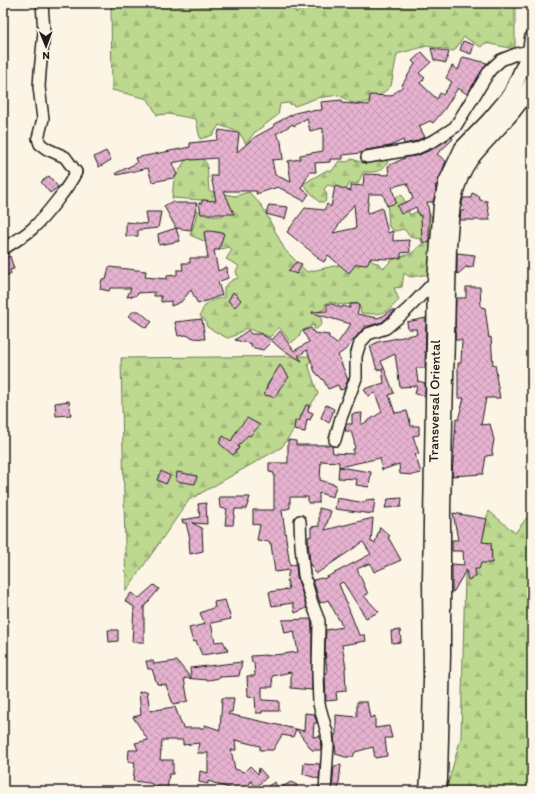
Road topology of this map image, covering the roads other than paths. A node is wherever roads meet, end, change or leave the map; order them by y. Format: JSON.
{"nodes":[{"id":1,"x":42,"y":3,"type":"edge"},
{"id":2,"x":531,"y":44,"type":"edge"},
{"id":3,"x":532,"y":82,"type":"edge"},
{"id":4,"x":367,"y":157,"type":"dead end"},
{"id":5,"x":3,"y":249,"type":"edge"},
{"id":6,"x":435,"y":281,"type":"junction"},
{"id":7,"x":335,"y":440,"type":"dead end"},
{"id":8,"x":438,"y":503,"type":"junction"},
{"id":9,"x":300,"y":522,"type":"dead end"},
{"id":10,"x":325,"y":791,"type":"edge"},
{"id":11,"x":427,"y":791,"type":"edge"},
{"id":12,"x":438,"y":791,"type":"edge"}],
"edges":[{"from":1,"to":5,"type":"street"},
{"from":2,"to":4,"type":"street"},
{"from":2,"to":6,"type":"main road","name":"Transversal Oriental"},
{"from":3,"to":8,"type":"main road","name":"Transversal Oriental"},
{"from":6,"to":7,"type":"street"},
{"from":6,"to":8,"type":"main road","name":"Transversal Oriental"},
{"from":8,"to":11,"type":"main road","name":"Transversal Oriental"},
{"from":8,"to":12,"type":"main road","name":"Transversal Oriental"},
{"from":9,"to":10,"type":"street"}]}
